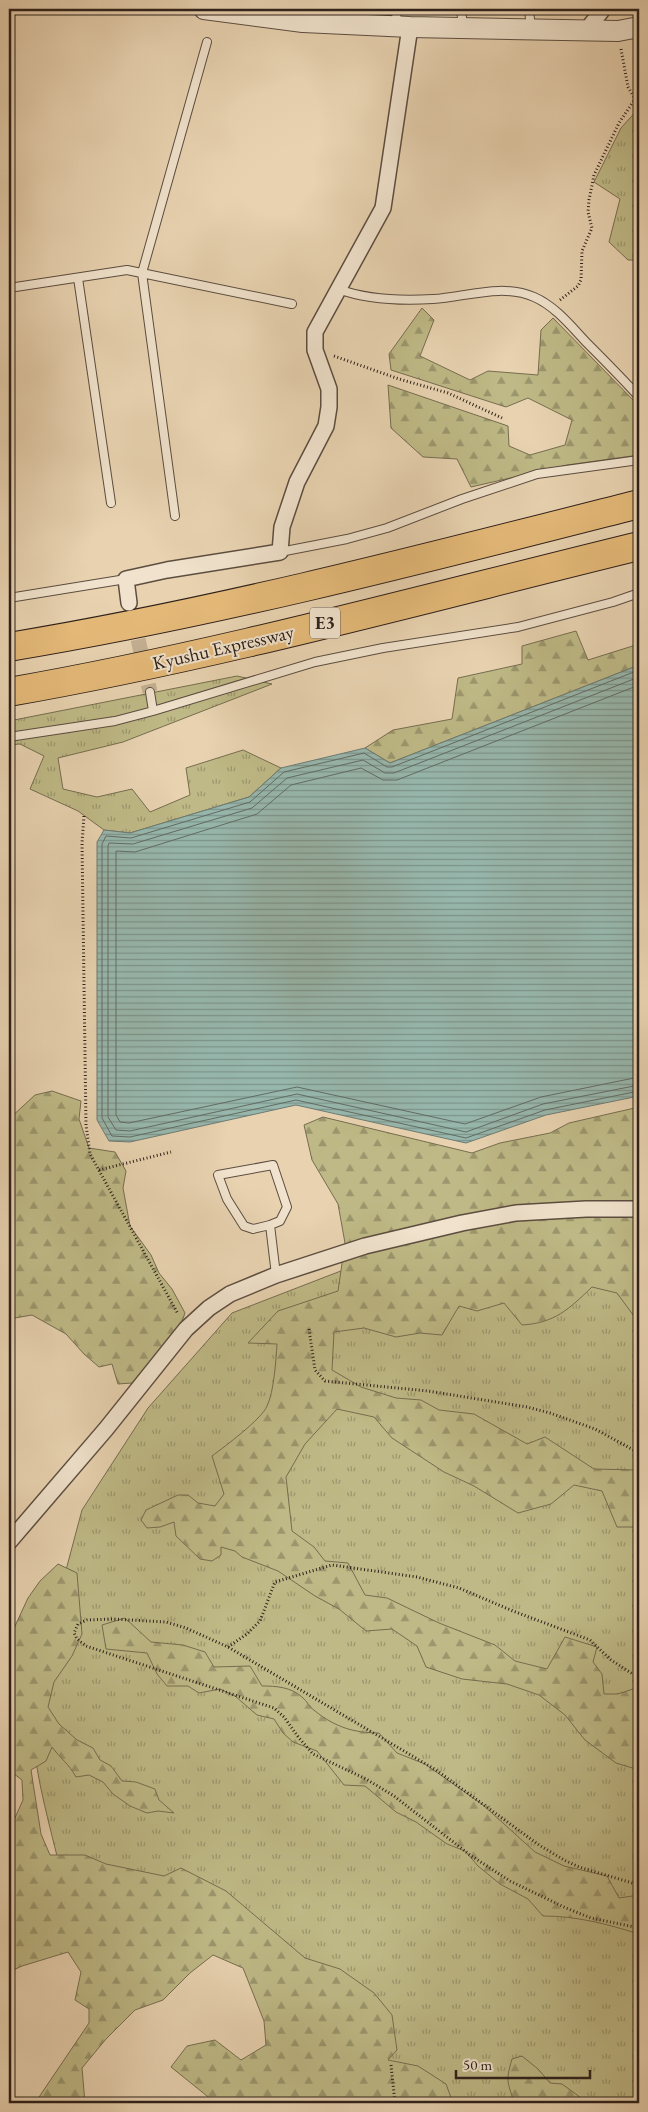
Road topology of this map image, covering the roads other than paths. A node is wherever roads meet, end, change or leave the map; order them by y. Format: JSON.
{"nodes":[{"id":1,"x":12,"y":9,"type":"edge"},
{"id":2,"x":204,"y":9,"type":"edge"},
{"id":3,"x":529,"y":9,"type":"edge"},
{"id":4,"x":603,"y":9,"type":"edge"},
{"id":5,"x":462,"y":18,"type":"edge"},
{"id":6,"x":9,"y":19,"type":"edge"},
{"id":7,"x":401,"y":21,"type":"edge"},
{"id":8,"x":639,"y":27,"type":"edge"},
{"id":9,"x":531,"y":30,"type":"junction"},
{"id":10,"x":586,"y":31,"type":"junction"},
{"id":11,"x":206,"y":42,"type":"dead end"},
{"id":12,"x":142,"y":273,"type":"junction"},
{"id":13,"x":78,"y":278,"type":"junction"},
{"id":14,"x":9,"y":288,"type":"edge"},
{"id":15,"x":338,"y":289,"type":"junction"},
{"id":16,"x":292,"y":304,"type":"dead end"},
{"id":17,"x":639,"y":396,"type":"edge"},
{"id":18,"x":639,"y":460,"type":"edge"},
{"id":19,"x":111,"y":502,"type":"dead end"},
{"id":20,"x":639,"y":504,"type":"edge"},
{"id":21,"x":175,"y":516,"type":"dead end"},
{"id":22,"x":639,"y":546,"type":"edge"},
{"id":23,"x":280,"y":552,"type":"junction"},
{"id":24,"x":126,"y":579,"type":"junction"},
{"id":25,"x":639,"y":593,"type":"edge"},
{"id":26,"x":9,"y":598,"type":"edge"},
{"id":27,"x":129,"y":603,"type":"tunnel mouth"},
{"id":28,"x":9,"y":647,"type":"edge"},
{"id":29,"x":9,"y":692,"type":"edge"},
{"id":30,"x":150,"y":692,"type":"tunnel mouth"},
{"id":31,"x":153,"y":711,"type":"junction"},
{"id":32,"x":9,"y":737,"type":"edge"},
{"id":33,"x":639,"y":1209,"type":"edge"},
{"id":34,"x":270,"y":1226,"type":"junction"},
{"id":35,"x":276,"y":1276,"type":"junction"},
{"id":36,"x":9,"y":1542,"type":"edge"}],
"edges":[{"from":1,"to":6,"type":"lane"},
{"from":2,"to":7,"type":"street"},
{"from":3,"to":9,"type":"lane"},
{"from":4,"to":10,"type":"street"},
{"from":5,"to":7,"type":"street"},
{"from":5,"to":9,"type":"street"},
{"from":7,"to":15,"type":"street"},
{"from":8,"to":10,"type":"street"},
{"from":9,"to":10,"type":"street"},
{"from":11,"to":12,"type":"lane"},
{"from":12,"to":13,"type":"lane"},
{"from":12,"to":16,"type":"lane"},
{"from":12,"to":21,"type":"lane"},
{"from":13,"to":14,"type":"lane"},
{"from":13,"to":19,"type":"lane"},
{"from":15,"to":17,"type":"lane"},
{"from":15,"to":23,"type":"street"},
{"from":18,"to":23,"type":"lane"},
{"from":20,"to":28,"type":"highway","number":"E3"},
{"from":22,"to":29,"type":"highway","name":"Kyushu Expressway","number":"E3"},
{"from":23,"to":24,"type":"street"},
{"from":24,"to":26,"type":"lane"},
{"from":24,"to":27,"type":"street"},
{"from":25,"to":31,"type":"lane"},
{"from":30,"to":31,"type":"lane"},
{"from":31,"to":32,"type":"lane"},
{"from":33,"to":35,"type":"street"},
{"from":34,"to":34,"type":"lane"},
{"from":34,"to":35,"type":"lane"},
{"from":35,"to":36,"type":"street"}]}
